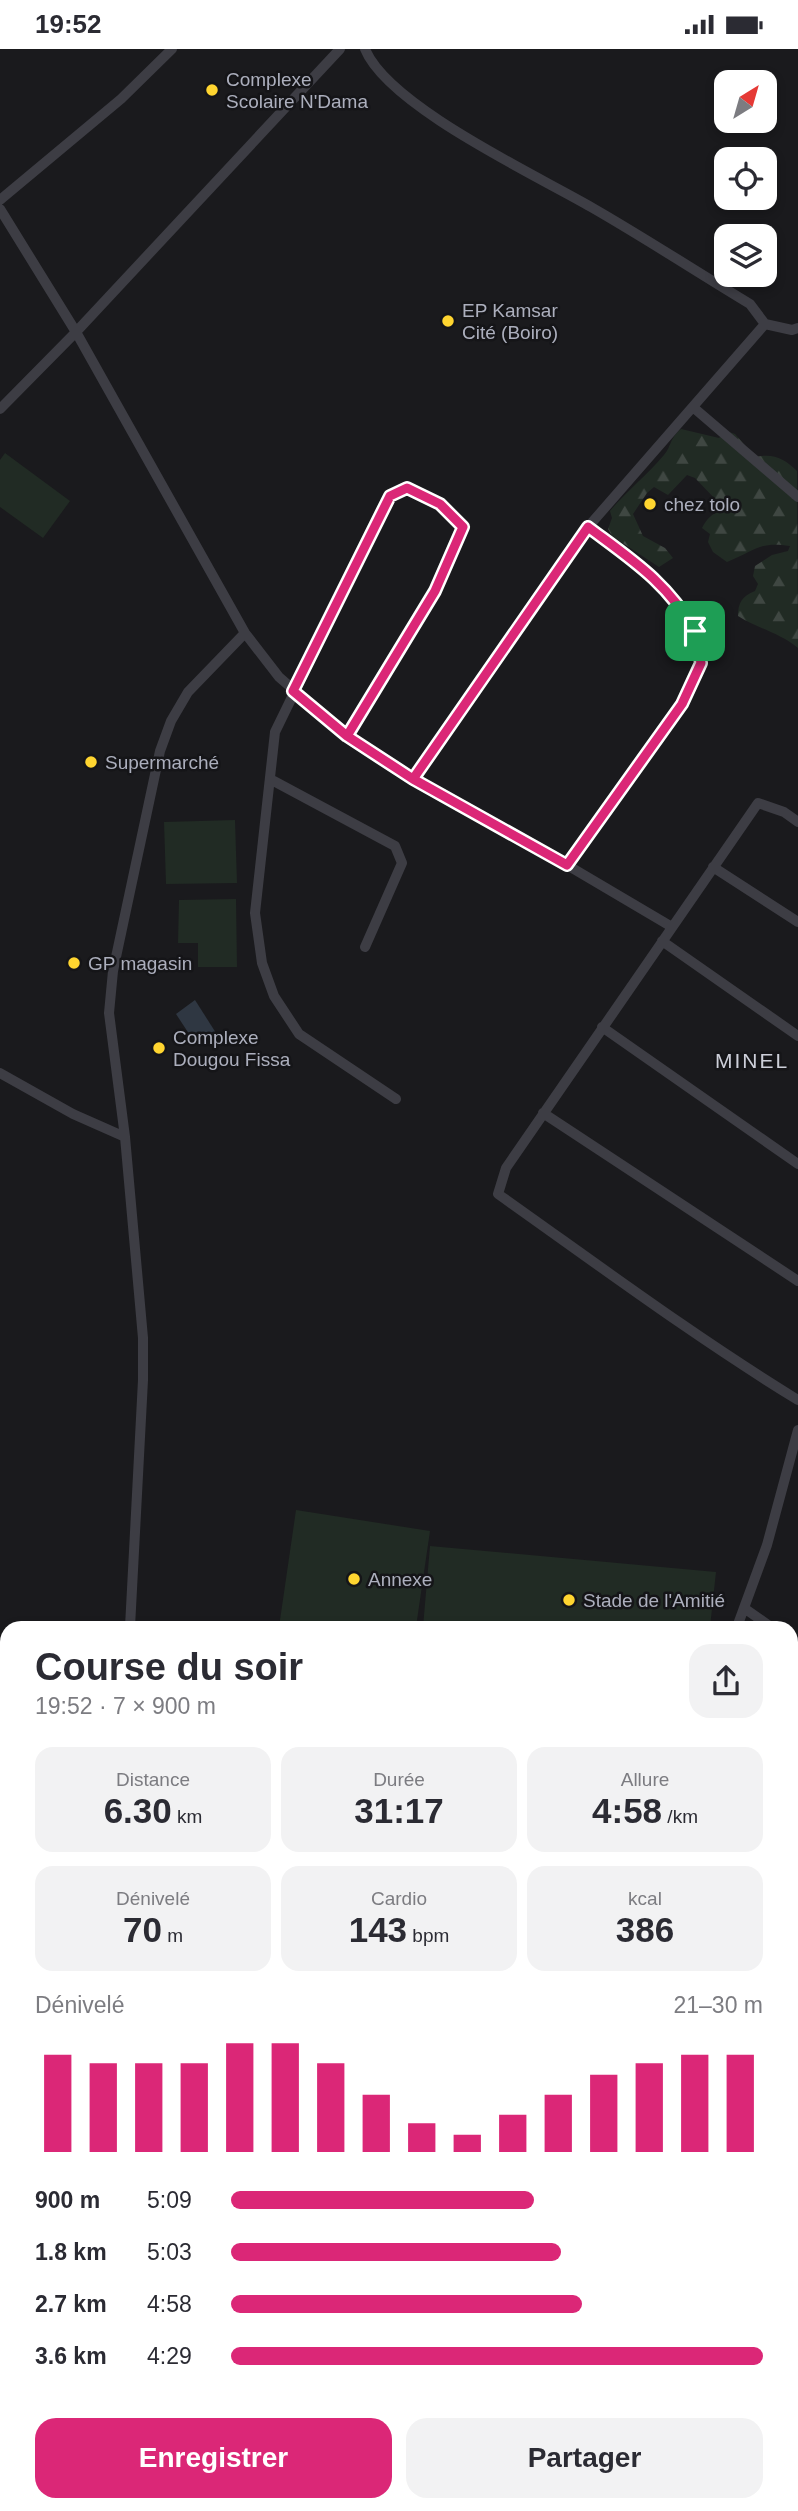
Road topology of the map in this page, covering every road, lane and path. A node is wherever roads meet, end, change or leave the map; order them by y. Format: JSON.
{"nodes":[{"id":1,"x":172,"y":49,"type":"edge"},
{"id":2,"x":340,"y":49,"type":"edge"},
{"id":3,"x":365,"y":49,"type":"edge"},
{"id":4,"x":0,"y":200,"type":"edge"},
{"id":5,"x":0,"y":209,"type":"edge"},
{"id":6,"x":765,"y":324,"type":"junction"},
{"id":7,"x":798,"y":328,"type":"edge"},
{"id":8,"x":76,"y":332,"type":"junction"},
{"id":9,"x":694,"y":408,"type":"junction"},
{"id":10,"x":0,"y":409,"type":"edge"},
{"id":11,"x":798,"y":497,"type":"edge"},
{"id":12,"x":588,"y":527,"type":"junction"},
{"id":13,"x":246,"y":633,"type":"junction"},
{"id":14,"x":293,"y":691,"type":"junction"},
{"id":15,"x":347,"y":736,"type":"junction"},
{"id":16,"x":270,"y":779,"type":"junction"},
{"id":17,"x":413,"y":779,"type":"junction"},
{"id":18,"x":798,"y":822,"type":"edge"},
{"id":19,"x":567,"y":865,"type":"junction"},
{"id":20,"x":713,"y":867,"type":"junction"},
{"id":21,"x":798,"y":922,"type":"edge"},
{"id":22,"x":672,"y":927,"type":"junction"},
{"id":23,"x":662,"y":941,"type":"junction"},
{"id":24,"x":365,"y":947,"type":"dead end"},
{"id":25,"x":602,"y":1027,"type":"junction"},
{"id":26,"x":798,"y":1036,"type":"edge"},
{"id":27,"x":0,"y":1073,"type":"edge"},
{"id":28,"x":396,"y":1099,"type":"dead end"},
{"id":29,"x":543,"y":1113,"type":"junction"},
{"id":30,"x":125,"y":1137,"type":"junction"},
{"id":31,"x":798,"y":1164,"type":"edge"},
{"id":32,"x":798,"y":1281,"type":"edge"},
{"id":33,"x":798,"y":1400,"type":"edge"},
{"id":34,"x":798,"y":1430,"type":"edge"},
{"id":35,"x":744,"y":1608,"type":"junction"},
{"id":36,"x":130,"y":1621,"type":"edge"},
{"id":37,"x":739,"y":1621,"type":"edge"},
{"id":38,"x":762,"y":1621,"type":"edge"}],
"edges":[{"from":1,"to":4,"type":"street"},
{"from":2,"to":8,"type":"street"},
{"from":3,"to":6,"type":"street"},
{"from":5,"to":8,"type":"street"},
{"from":6,"to":7,"type":"street"},
{"from":6,"to":9,"type":"street"},
{"from":8,"to":10,"type":"street"},
{"from":8,"to":13,"type":"street"},
{"from":9,"to":11,"type":"street"},
{"from":9,"to":12,"type":"street"},
{"from":12,"to":17,"type":"street"},
{"from":12,"to":19,"type":"street"},
{"from":13,"to":14,"type":"street"},
{"from":13,"to":30,"type":"street"},
{"from":14,"to":15,"type":"street"},
{"from":14,"to":15,"type":"street"},
{"from":14,"to":16,"type":"street"},
{"from":15,"to":17,"type":"street"},
{"from":16,"to":24,"type":"street"},
{"from":16,"to":28,"type":"street"},
{"from":17,"to":19,"type":"street"},
{"from":18,"to":20,"type":"street"},
{"from":19,"to":22,"type":"street"},
{"from":20,"to":21,"type":"street"},
{"from":20,"to":22,"type":"street"},
{"from":22,"to":23,"type":"street"},
{"from":23,"to":25,"type":"street"},
{"from":23,"to":26,"type":"street"},
{"from":25,"to":29,"type":"street"},
{"from":25,"to":31,"type":"street"},
{"from":27,"to":30,"type":"street"},
{"from":29,"to":32,"type":"street"},
{"from":29,"to":33,"type":"street"},
{"from":30,"to":36,"type":"street"},
{"from":34,"to":35,"type":"street"},
{"from":35,"to":37,"type":"street"},
{"from":35,"to":38,"type":"street"}]}
